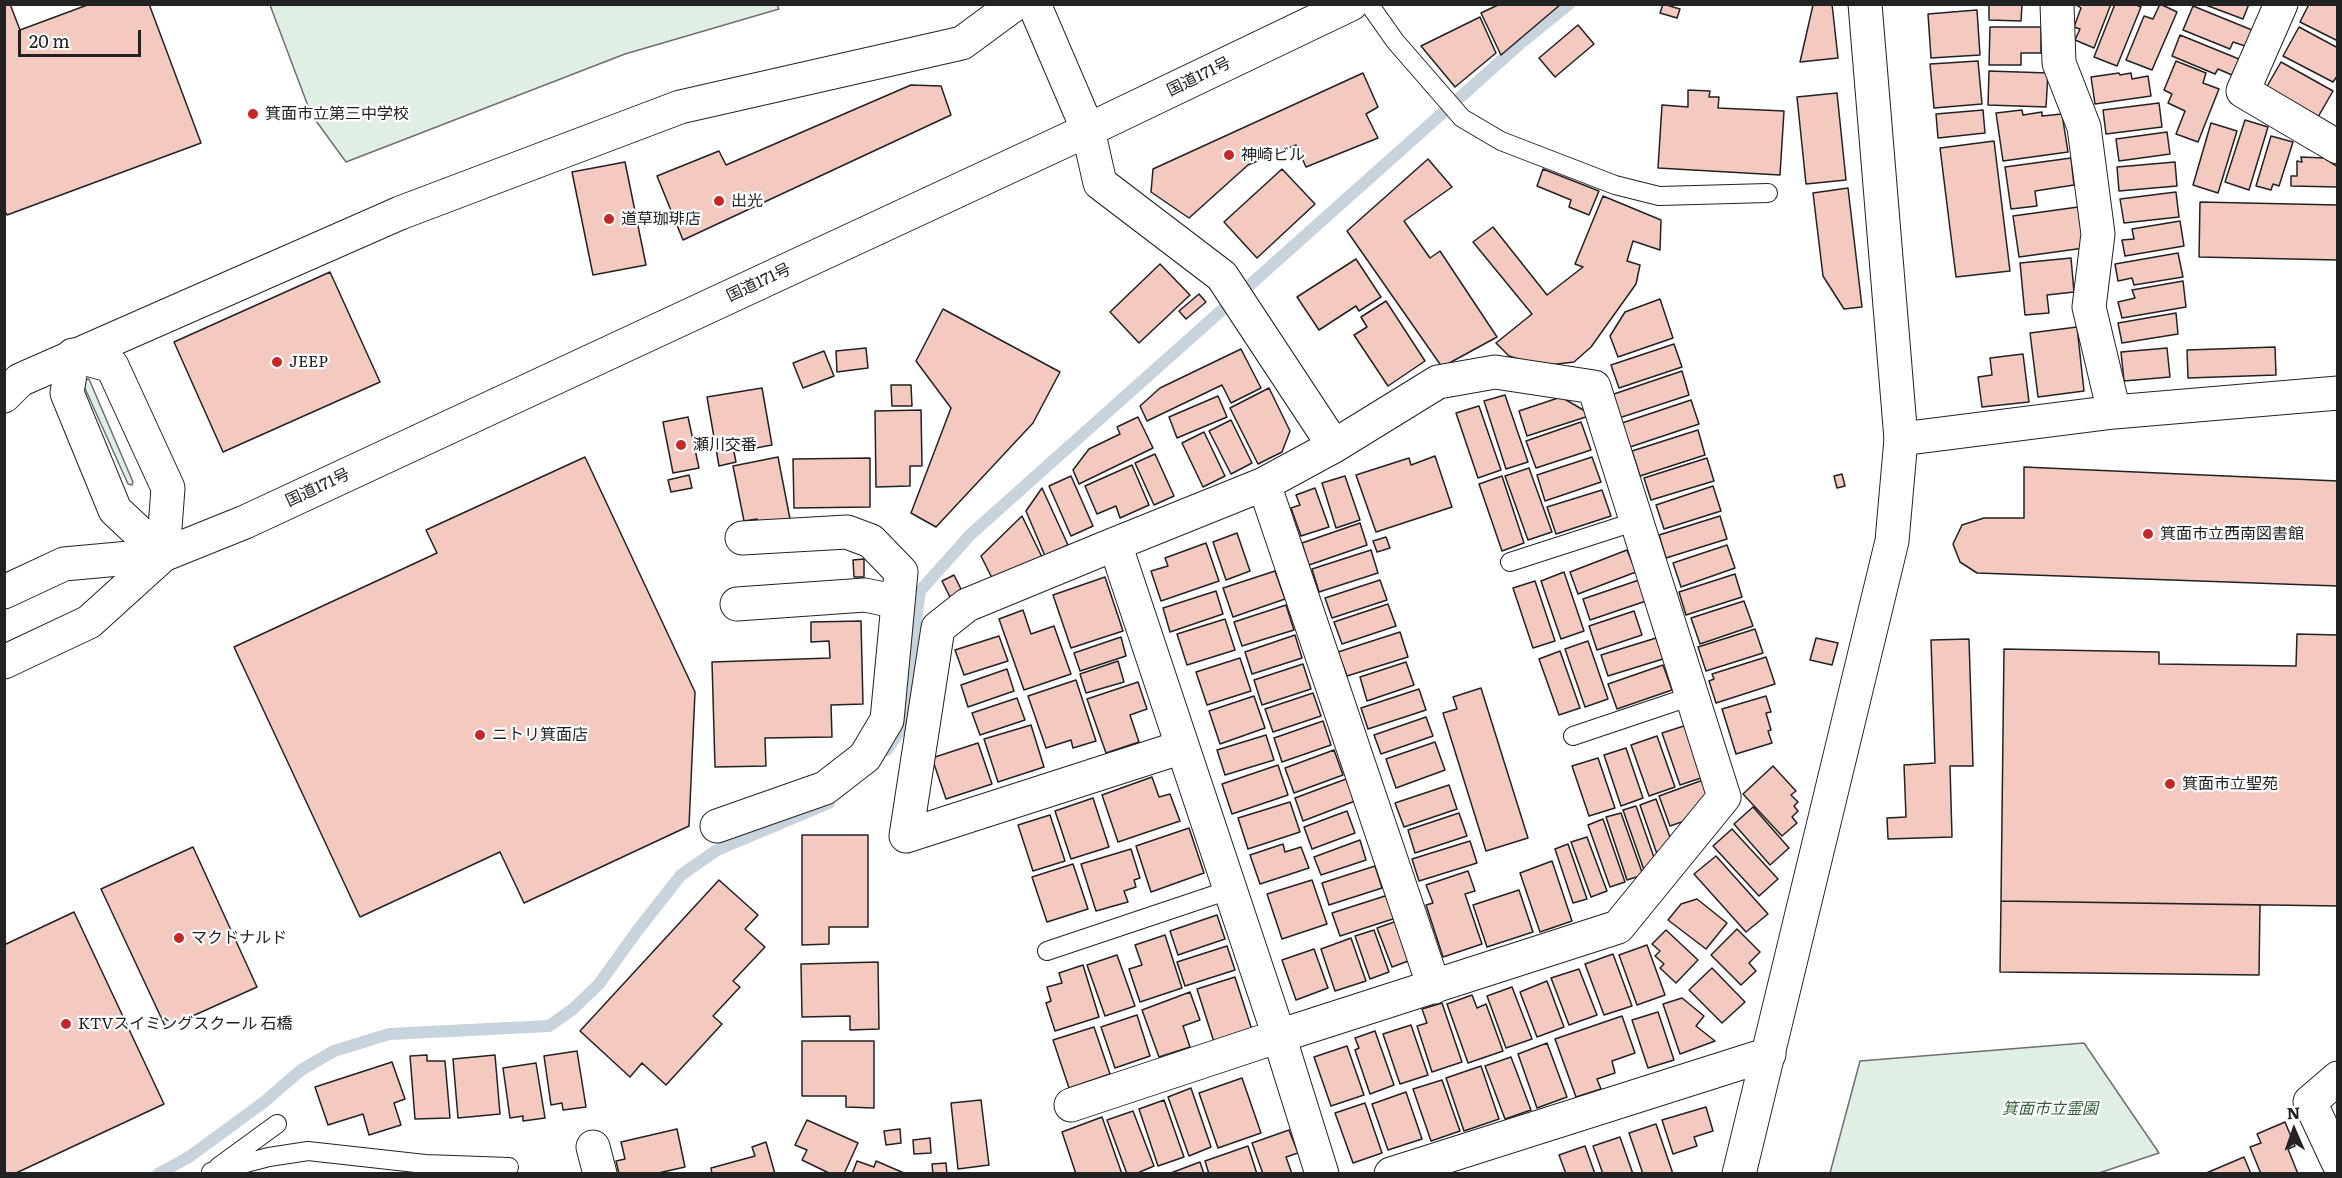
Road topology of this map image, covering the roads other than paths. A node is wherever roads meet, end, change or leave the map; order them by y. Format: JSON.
{"nodes":[{"id":1,"x":1015,"y":4,"type":"edge"},
{"id":2,"x":1034,"y":4,"type":"edge"},
{"id":3,"x":1351,"y":4,"type":"edge"},
{"id":4,"x":1369,"y":4,"type":"edge"},
{"id":5,"x":1865,"y":4,"type":"edge"},
{"id":6,"x":2057,"y":4,"type":"edge"},
{"id":7,"x":2281,"y":4,"type":"edge"},
{"id":8,"x":1088,"y":130,"type":"junction"},
{"id":9,"x":2337,"y":147,"type":"edge"},
{"id":10,"x":1768,"y":193,"type":"dead end"},
{"id":11,"x":73,"y":355,"type":"junction"},
{"id":12,"x":2337,"y":393,"type":"edge"},
{"id":13,"x":4,"y":396,"type":"edge"},
{"id":14,"x":2114,"y":412,"type":"junction"},
{"id":15,"x":1901,"y":439,"type":"junction"},
{"id":16,"x":1334,"y":446,"type":"junction"},
{"id":17,"x":1264,"y":484,"type":"junction"},
{"id":18,"x":1636,"y":521,"type":"junction"},
{"id":19,"x":742,"y":538,"type":"dead end"},
{"id":20,"x":1115,"y":544,"type":"junction"},
{"id":21,"x":163,"y":555,"type":"junction"},
{"id":22,"x":1510,"y":562,"type":"dead end"},
{"id":23,"x":4,"y":592,"type":"edge"},
{"id":24,"x":737,"y":604,"type":"dead end"},
{"id":25,"x":913,"y":623,"type":"junction"},
{"id":26,"x":4,"y":662,"type":"edge"},
{"id":27,"x":1692,"y":696,"type":"junction"},
{"id":28,"x":1573,"y":736,"type":"dead end"},
{"id":29,"x":1182,"y":747,"type":"junction"},
{"id":30,"x":717,"y":826,"type":"dead end"},
{"id":31,"x":1229,"y":890,"type":"junction"},
{"id":32,"x":1047,"y":951,"type":"dead end"},
{"id":33,"x":1434,"y":987,"type":"junction"},
{"id":34,"x":1279,"y":1036,"type":"junction"},
{"id":35,"x":1769,"y":1054,"type":"junction"},
{"id":36,"x":2337,"y":1078,"type":"edge"},
{"id":37,"x":1071,"y":1105,"type":"dead end"},
{"id":38,"x":277,"y":1124,"type":"dead end"},
{"id":39,"x":2337,"y":1162,"type":"edge"},
{"id":40,"x":509,"y":1167,"type":"dead end"},
{"id":41,"x":210,"y":1173,"type":"edge"},
{"id":42,"x":1323,"y":1173,"type":"edge"},
{"id":43,"x":1391,"y":1173,"type":"edge"},
{"id":44,"x":1739,"y":1173,"type":"edge"}],
"edges":[{"from":1,"to":11,"type":"main road"},
{"from":2,"to":8,"type":"main road"},
{"from":3,"to":8,"type":"main road","name":"国道171号"},
{"from":4,"to":10,"type":"lane"},
{"from":5,"to":15,"type":"main road"},
{"from":6,"to":14,"type":"main road"},
{"from":7,"to":9,"type":"main road"},
{"from":8,"to":16,"type":"main road"},
{"from":8,"to":21,"type":"main road","name":"国道171号"},
{"from":11,"to":13,"type":"main road"},
{"from":11,"to":21,"type":"main road"},
{"from":11,"to":21,"type":"main road"},
{"from":12,"to":14,"type":"main road"},
{"from":14,"to":15,"type":"main road"},
{"from":15,"to":35,"type":"main road"},
{"from":16,"to":17,"type":"main road"},
{"from":16,"to":18,"type":"main road"},
{"from":17,"to":20,"type":"main road"},
{"from":17,"to":33,"type":"main road"},
{"from":18,"to":22,"type":"lane"},
{"from":18,"to":27,"type":"main road"},
{"from":19,"to":25,"type":"main road"},
{"from":20,"to":25,"type":"main road"},
{"from":20,"to":29,"type":"main road"},
{"from":21,"to":23,"type":"main road","name":"国道171号"},
{"from":21,"to":26,"type":"main road","name":"国道171号"},
{"from":24,"to":25,"type":"main road"},
{"from":25,"to":29,"type":"main road"},
{"from":25,"to":30,"type":"main road"},
{"from":27,"to":28,"type":"lane"},
{"from":27,"to":33,"type":"main road"},
{"from":29,"to":31,"type":"main road"},
{"from":31,"to":32,"type":"lane"},
{"from":31,"to":34,"type":"main road"},
{"from":33,"to":34,"type":"main road"},
{"from":34,"to":37,"type":"main road"},
{"from":34,"to":42,"type":"main road"},
{"from":35,"to":43,"type":"main road"},
{"from":35,"to":44,"type":"main road"},
{"from":36,"to":39,"type":"main road"},
{"from":38,"to":41,"type":"lane"},
{"from":40,"to":41,"type":"lane"}]}
